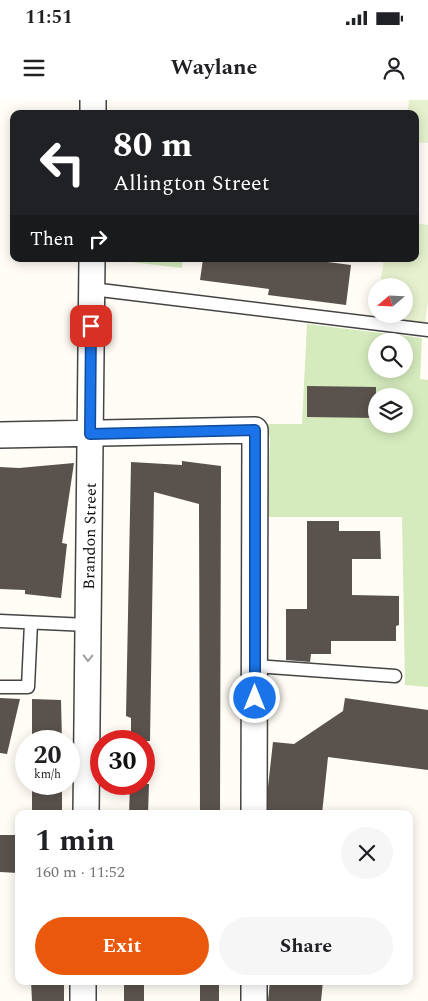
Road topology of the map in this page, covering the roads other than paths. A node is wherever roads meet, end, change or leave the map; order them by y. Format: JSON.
{"nodes":[{"id":1,"x":92,"y":262,"type":"edge"},
{"id":2,"x":92,"y":290,"type":"junction"},
{"id":3,"x":428,"y":330,"type":"edge"},
{"id":4,"x":90,"y":434,"type":"junction"},
{"id":5,"x":0,"y":435,"type":"edge"},
{"id":6,"x":0,"y":621,"type":"edge"},
{"id":7,"x":31,"y":623,"type":"junction"},
{"id":8,"x":88,"y":625,"type":"junction"},
{"id":9,"x":255,"y":666,"type":"junction"},
{"id":10,"x":395,"y":676,"type":"dead end"},
{"id":11,"x":0,"y":687,"type":"edge"},
{"id":12,"x":86,"y":810,"type":"edge"},
{"id":13,"x":254,"y":810,"type":"edge"},
{"id":14,"x":83,"y":985,"type":"edge"},
{"id":15,"x":254,"y":985,"type":"edge"},
{"id":16,"x":83,"y":1001,"type":"edge"},
{"id":17,"x":254,"y":1001,"type":"edge"}],
"edges":[{"from":1,"to":2,"type":"street","name":"Brandon Street"},
{"from":2,"to":3,"type":"lane"},
{"from":2,"to":4,"type":"street","name":"Brandon Street"},
{"from":4,"to":5,"type":"street"},
{"from":4,"to":8,"type":"street","name":"Brandon Street"},
{"from":4,"to":9,"type":"street"},
{"from":6,"to":7,"type":"lane"},
{"from":7,"to":8,"type":"lane"},
{"from":7,"to":11,"type":"lane"},
{"from":8,"to":12,"type":"street","name":"Brandon Street","one_way":true},
{"from":9,"to":10,"type":"lane"},
{"from":9,"to":13,"type":"street"},
{"from":14,"to":16,"type":"street"},
{"from":15,"to":17,"type":"street"}]}
